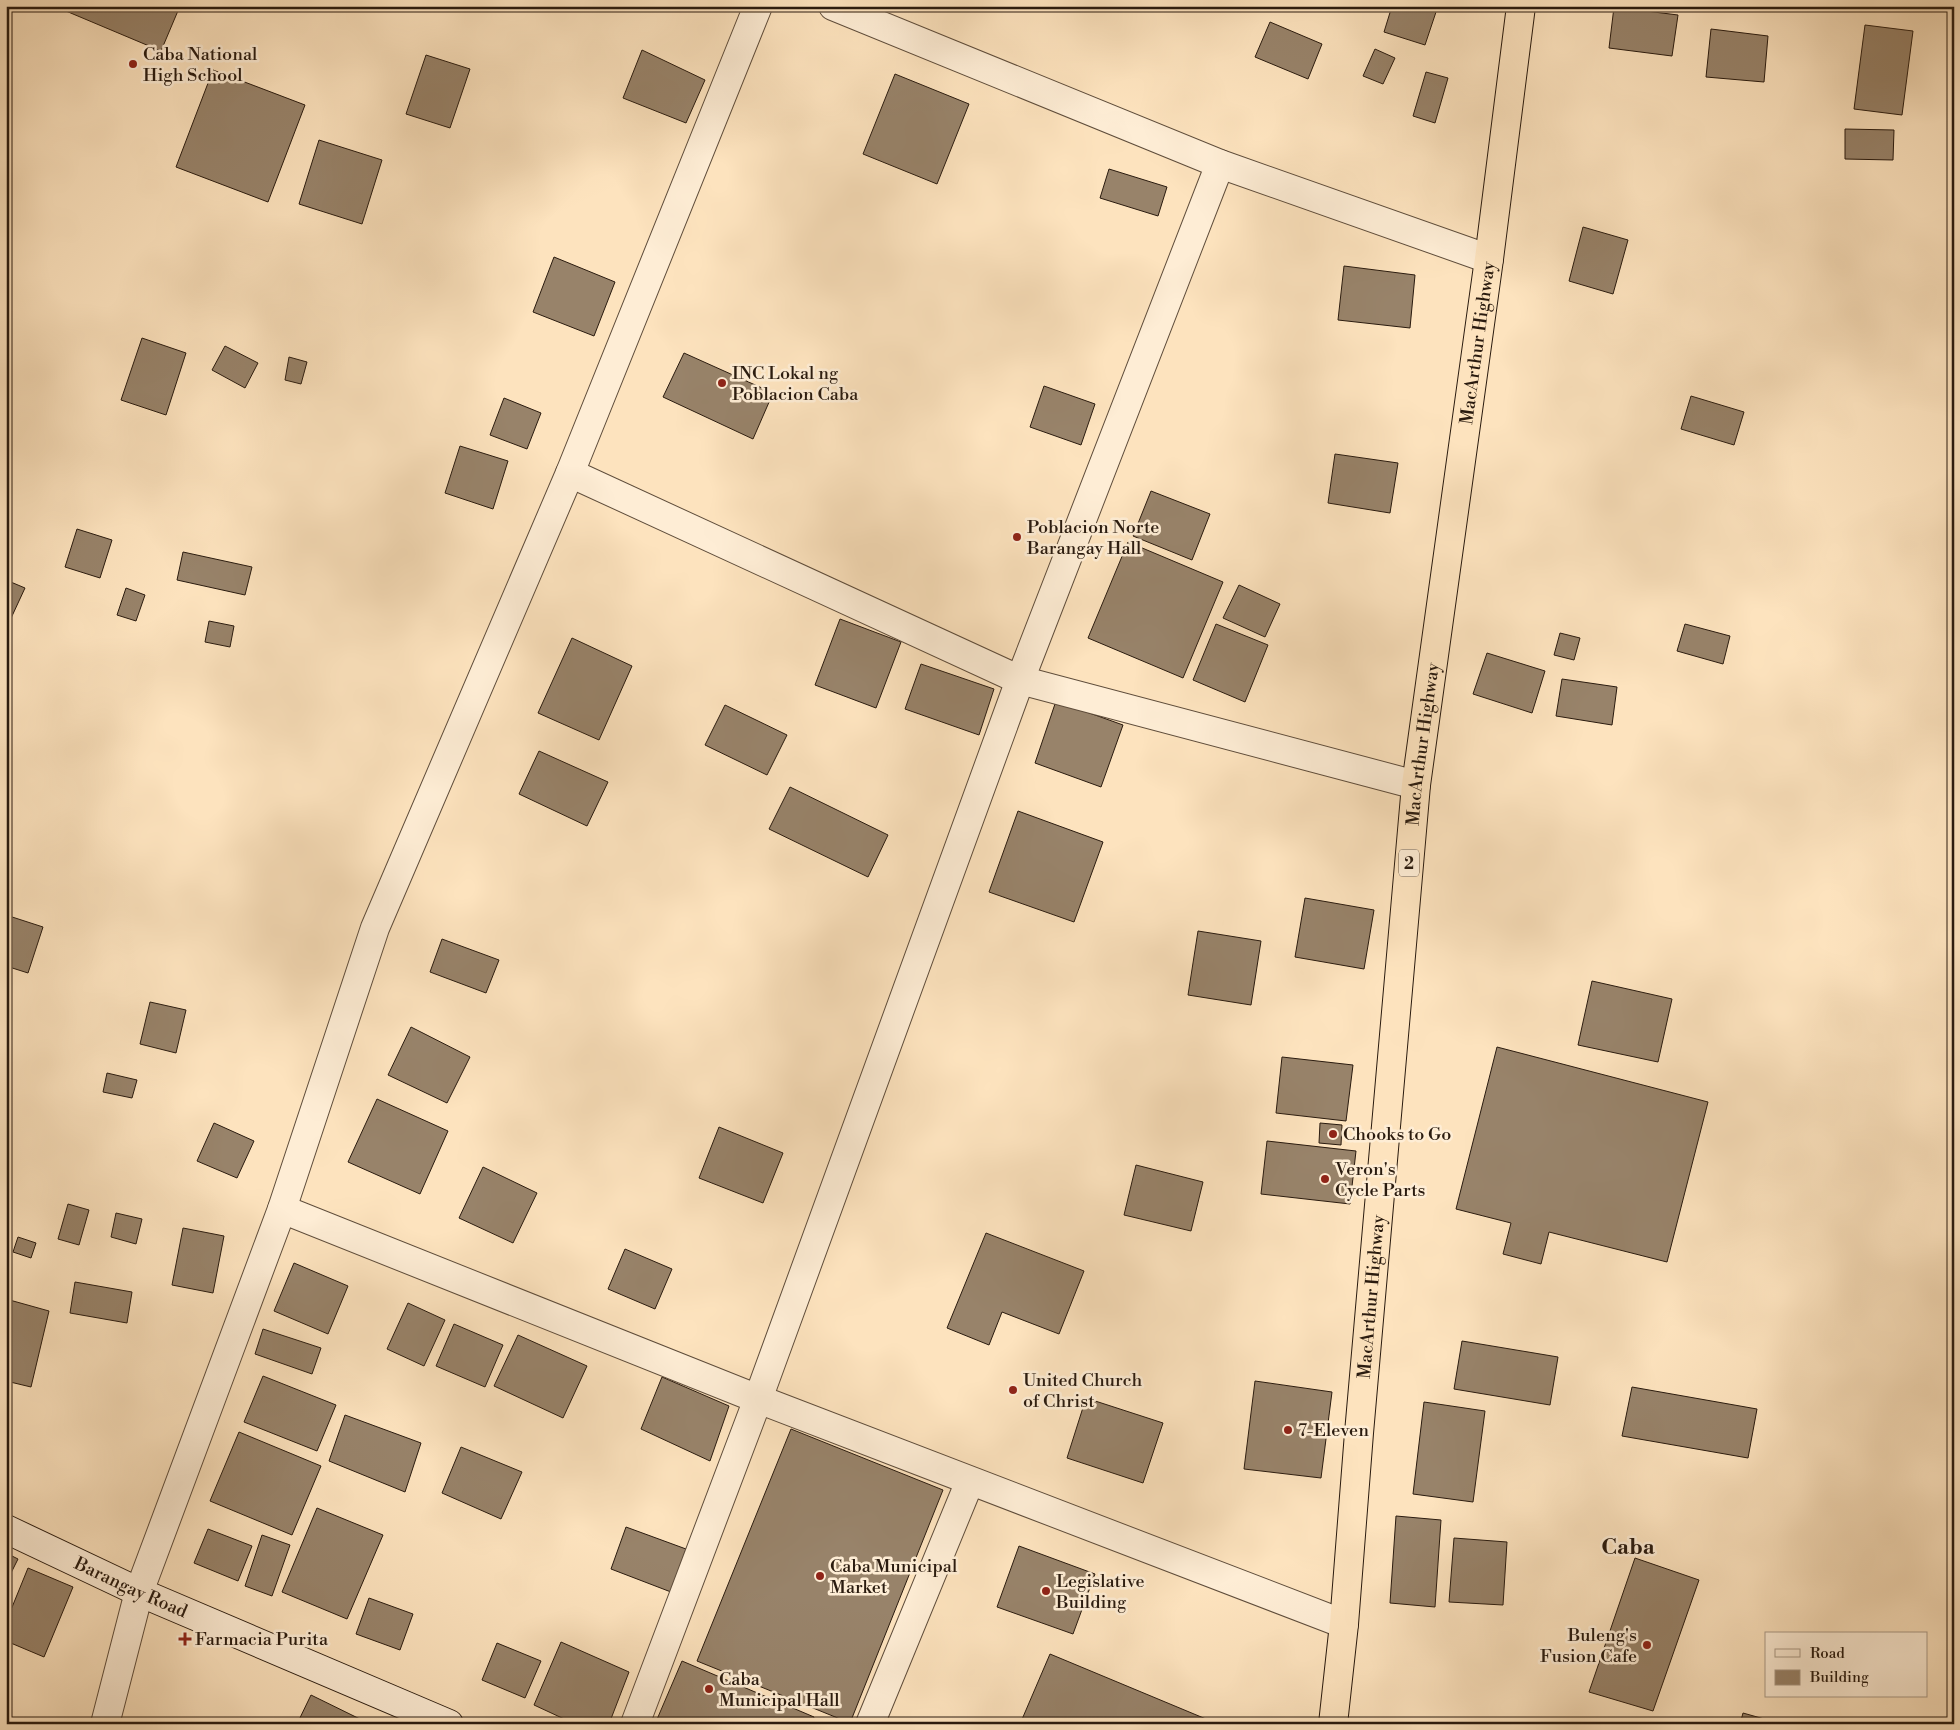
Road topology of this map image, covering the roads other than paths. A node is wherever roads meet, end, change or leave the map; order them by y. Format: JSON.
{"nodes":[{"id":1,"x":758,"y":6,"type":"edge"},
{"id":2,"x":833,"y":6,"type":"edge"},
{"id":3,"x":1520,"y":6,"type":"edge"},
{"id":4,"x":1220,"y":164,"type":"junction"},
{"id":5,"x":1489,"y":258,"type":"junction"},
{"id":6,"x":570,"y":473,"type":"junction"},
{"id":7,"x":1020,"y":680,"type":"junction"},
{"id":8,"x":1416,"y":785,"type":"junction"},
{"id":9,"x":282,"y":1209,"type":"junction"},
{"id":10,"x":758,"y":1399,"type":"junction"},
{"id":11,"x":970,"y":1481,"type":"junction"},
{"id":12,"x":6,"y":1529,"type":"edge"},
{"id":13,"x":139,"y":1592,"type":"junction"},
{"id":14,"x":1344,"y":1624,"type":"junction"},
{"id":15,"x":105,"y":1724,"type":"edge"},
{"id":16,"x":449,"y":1724,"type":"edge"},
{"id":17,"x":635,"y":1724,"type":"edge"},
{"id":18,"x":870,"y":1724,"type":"edge"},
{"id":19,"x":1333,"y":1724,"type":"edge"}],
"edges":[{"from":1,"to":6,"type":"street"},
{"from":2,"to":4,"type":"street"},
{"from":3,"to":5,"type":"highway","name":"MacArthur Highway","number":"2"},
{"from":4,"to":5,"type":"street"},
{"from":4,"to":7,"type":"street"},
{"from":5,"to":8,"type":"highway","name":"MacArthur Highway","number":"2"},
{"from":6,"to":7,"type":"street"},
{"from":6,"to":9,"type":"street"},
{"from":7,"to":8,"type":"street"},
{"from":7,"to":10,"type":"street"},
{"from":8,"to":14,"type":"highway","name":"MacArthur Highway","number":"2"},
{"from":9,"to":10,"type":"street"},
{"from":9,"to":13,"type":"street"},
{"from":10,"to":11,"type":"street"},
{"from":10,"to":17,"type":"street"},
{"from":11,"to":14,"type":"street"},
{"from":11,"to":18,"type":"street"},
{"from":12,"to":13,"type":"street","name":"Barangay Road"},
{"from":13,"to":15,"type":"street"},
{"from":13,"to":16,"type":"street","name":"Barangay Road"},
{"from":14,"to":19,"type":"highway","name":"MacArthur Highway","number":"2"}]}
